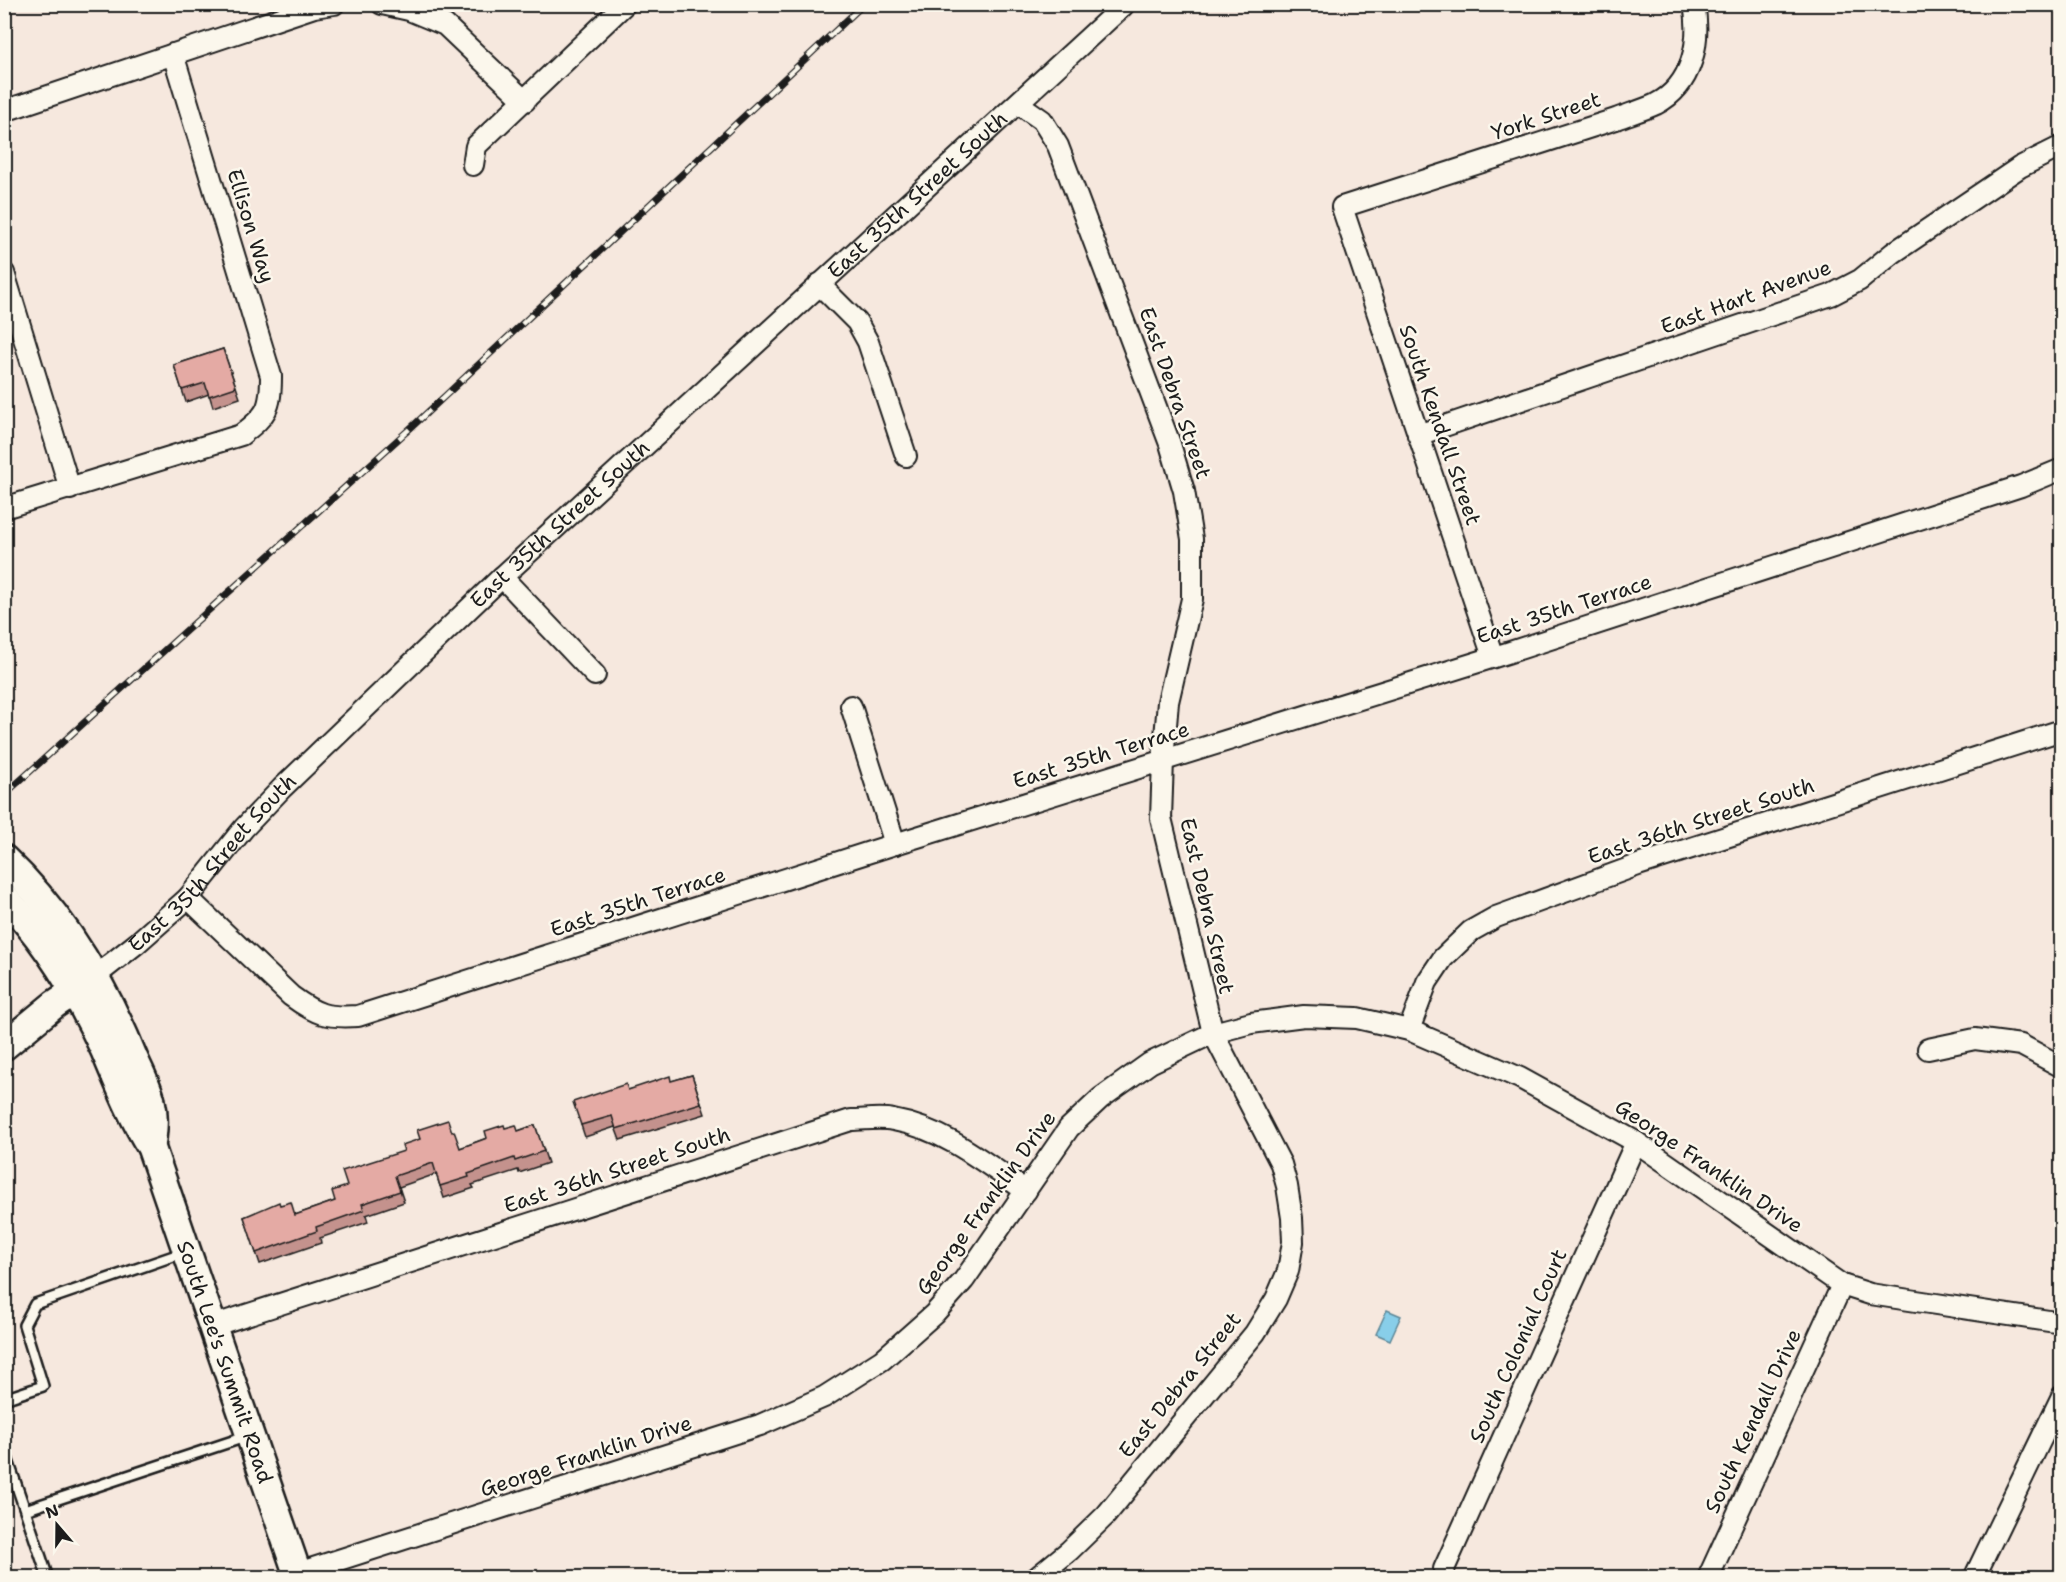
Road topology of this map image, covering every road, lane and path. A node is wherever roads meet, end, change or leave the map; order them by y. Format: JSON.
{"nodes":[{"id":1,"x":334,"y":4,"type":"edge"},
{"id":2,"x":382,"y":4,"type":"edge"},
{"id":3,"x":625,"y":4,"type":"edge"},
{"id":4,"x":1694,"y":4,"type":"edge"},
{"id":5,"x":1123,"y":6,"type":"dead end"},
{"id":6,"x":173,"y":54,"type":"junction"},
{"id":7,"x":525,"y":100,"type":"junction"},
{"id":8,"x":1019,"y":104,"type":"junction"},
{"id":9,"x":4,"y":111,"type":"edge"},
{"id":10,"x":2061,"y":146,"type":"edge"},
{"id":11,"x":473,"y":165,"type":"dead end"},
{"id":12,"x":1342,"y":207,"type":"joint"},
{"id":13,"x":4,"y":273,"type":"edge"},
{"id":14,"x":819,"y":284,"type":"junction"},
{"id":15,"x":1418,"y":435,"type":"junction"},
{"id":16,"x":906,"y":456,"type":"dead end"},
{"id":17,"x":2061,"y":469,"type":"edge"},
{"id":18,"x":70,"y":489,"type":"junction"},
{"id":19,"x":4,"y":508,"type":"edge"},
{"id":20,"x":502,"y":577,"type":"junction"},
{"id":21,"x":1493,"y":657,"type":"junction"},
{"id":22,"x":595,"y":675,"type":"dead end"},
{"id":23,"x":851,"y":706,"type":"dead end"},
{"id":24,"x":2061,"y":730,"type":"edge"},
{"id":25,"x":1163,"y":760,"type":"junction"},
{"id":26,"x":895,"y":844,"type":"junction"},
{"id":27,"x":4,"y":859,"type":"edge"},
{"id":28,"x":14,"y":894,"type":"edge"},
{"id":29,"x":188,"y":898,"type":"junction"},
{"id":30,"x":84,"y":984,"type":"junction"},
{"id":31,"x":1409,"y":1029,"type":"junction"},
{"id":32,"x":1213,"y":1033,"type":"junction"},
{"id":33,"x":4,"y":1046,"type":"edge"},
{"id":34,"x":1928,"y":1048,"type":"dead end"},
{"id":35,"x":2061,"y":1067,"type":"edge"},
{"id":36,"x":1636,"y":1142,"type":"junction"},
{"id":37,"x":1026,"y":1191,"type":"junction"},
{"id":38,"x":187,"y":1252,"type":"junction"},
{"id":39,"x":1842,"y":1285,"type":"junction"},
{"id":40,"x":2061,"y":1323,"type":"edge"},
{"id":41,"x":212,"y":1326,"type":"junction"},
{"id":42,"x":2061,"y":1396,"type":"edge"},
{"id":43,"x":4,"y":1399,"type":"edge"},
{"id":44,"x":250,"y":1435,"type":"junction"},
{"id":45,"x":4,"y":1449,"type":"edge"},
{"id":46,"x":25,"y":1509,"type":"junction"},
{"id":47,"x":1444,"y":1569,"type":"dead end"},
{"id":48,"x":294,"y":1576,"type":"edge"},
{"id":49,"x":48,"y":1578,"type":"edge"},
{"id":50,"x":1036,"y":1578,"type":"edge"},
{"id":51,"x":1708,"y":1578,"type":"edge"},
{"id":52,"x":1974,"y":1578,"type":"edge"}],
"edges":[{"from":1,"to":6,"type":"street"},
{"from":2,"to":7,"type":"street"},
{"from":3,"to":7,"type":"street"},
{"from":4,"to":12,"type":"street","name":"York Street"},
{"from":5,"to":8,"type":"street","name":"East 35th Street South"},
{"from":6,"to":9,"type":"street"},
{"from":6,"to":18,"type":"street","name":"Ellison Way"},
{"from":7,"to":11,"type":"street"},
{"from":8,"to":14,"type":"street","name":"East 35th Street South"},
{"from":8,"to":25,"type":"street","name":"East Debra Street"},
{"from":10,"to":15,"type":"street","name":"East Hart Avenue"},
{"from":12,"to":15,"type":"street","name":"South Kendall Street"},
{"from":13,"to":18,"type":"street"},
{"from":14,"to":16,"type":"street"},
{"from":14,"to":20,"type":"street","name":"East 35th Street South"},
{"from":15,"to":21,"type":"street","name":"South Kendall Street"},
{"from":17,"to":21,"type":"street","name":"East 35th Terrace"},
{"from":18,"to":19,"type":"street"},
{"from":20,"to":22,"type":"street"},
{"from":20,"to":29,"type":"street","name":"East 35th Street South"},
{"from":21,"to":25,"type":"street","name":"East 35th Terrace"},
{"from":23,"to":26,"type":"street"},
{"from":24,"to":31,"type":"street","name":"East 36th Street South"},
{"from":25,"to":26,"type":"street","name":"East 35th Terrace"},
{"from":25,"to":32,"type":"street","name":"East Debra Street"},
{"from":26,"to":29,"type":"street","name":"East 35th Terrace"},
{"from":27,"to":28,"type":"main road","name":"South Lee's Summit Road"},
{"from":28,"to":30,"type":"main road","name":"South Lee's Summit Road"},
{"from":29,"to":30,"type":"street","name":"East 35th Street South"},
{"from":30,"to":33,"type":"main road","name":"East 35th Street South"},
{"from":30,"to":38,"type":"main road","name":"South Lee's Summit Road"},
{"from":31,"to":32,"type":"street","name":"George Franklin Drive"},
{"from":31,"to":36,"type":"street","name":"George Franklin Drive"},
{"from":32,"to":37,"type":"street","name":"George Franklin Drive"},
{"from":32,"to":50,"type":"street","name":"East Debra Street"},
{"from":34,"to":35,"type":"street"},
{"from":36,"to":39,"type":"street","name":"George Franklin Drive"},
{"from":36,"to":47,"type":"street","name":"South Colonial Court"},
{"from":37,"to":41,"type":"street","name":"East 36th Street South"},
{"from":37,"to":48,"type":"street","name":"George Franklin Drive"},
{"from":38,"to":41,"type":"main road","name":"South Lee's Summit Road"},
{"from":38,"to":43,"type":"lane"},
{"from":39,"to":40,"type":"street","name":"George Franklin Drive"},
{"from":39,"to":51,"type":"street","name":"South Kendall Drive"},
{"from":41,"to":44,"type":"main road","name":"South Lee's Summit Road"},
{"from":42,"to":52,"type":"street"},
{"from":44,"to":46,"type":"lane"},
{"from":44,"to":48,"type":"main road","name":"South Lee's Summit Road"},
{"from":45,"to":46,"type":"lane"},
{"from":46,"to":49,"type":"lane"}]}
